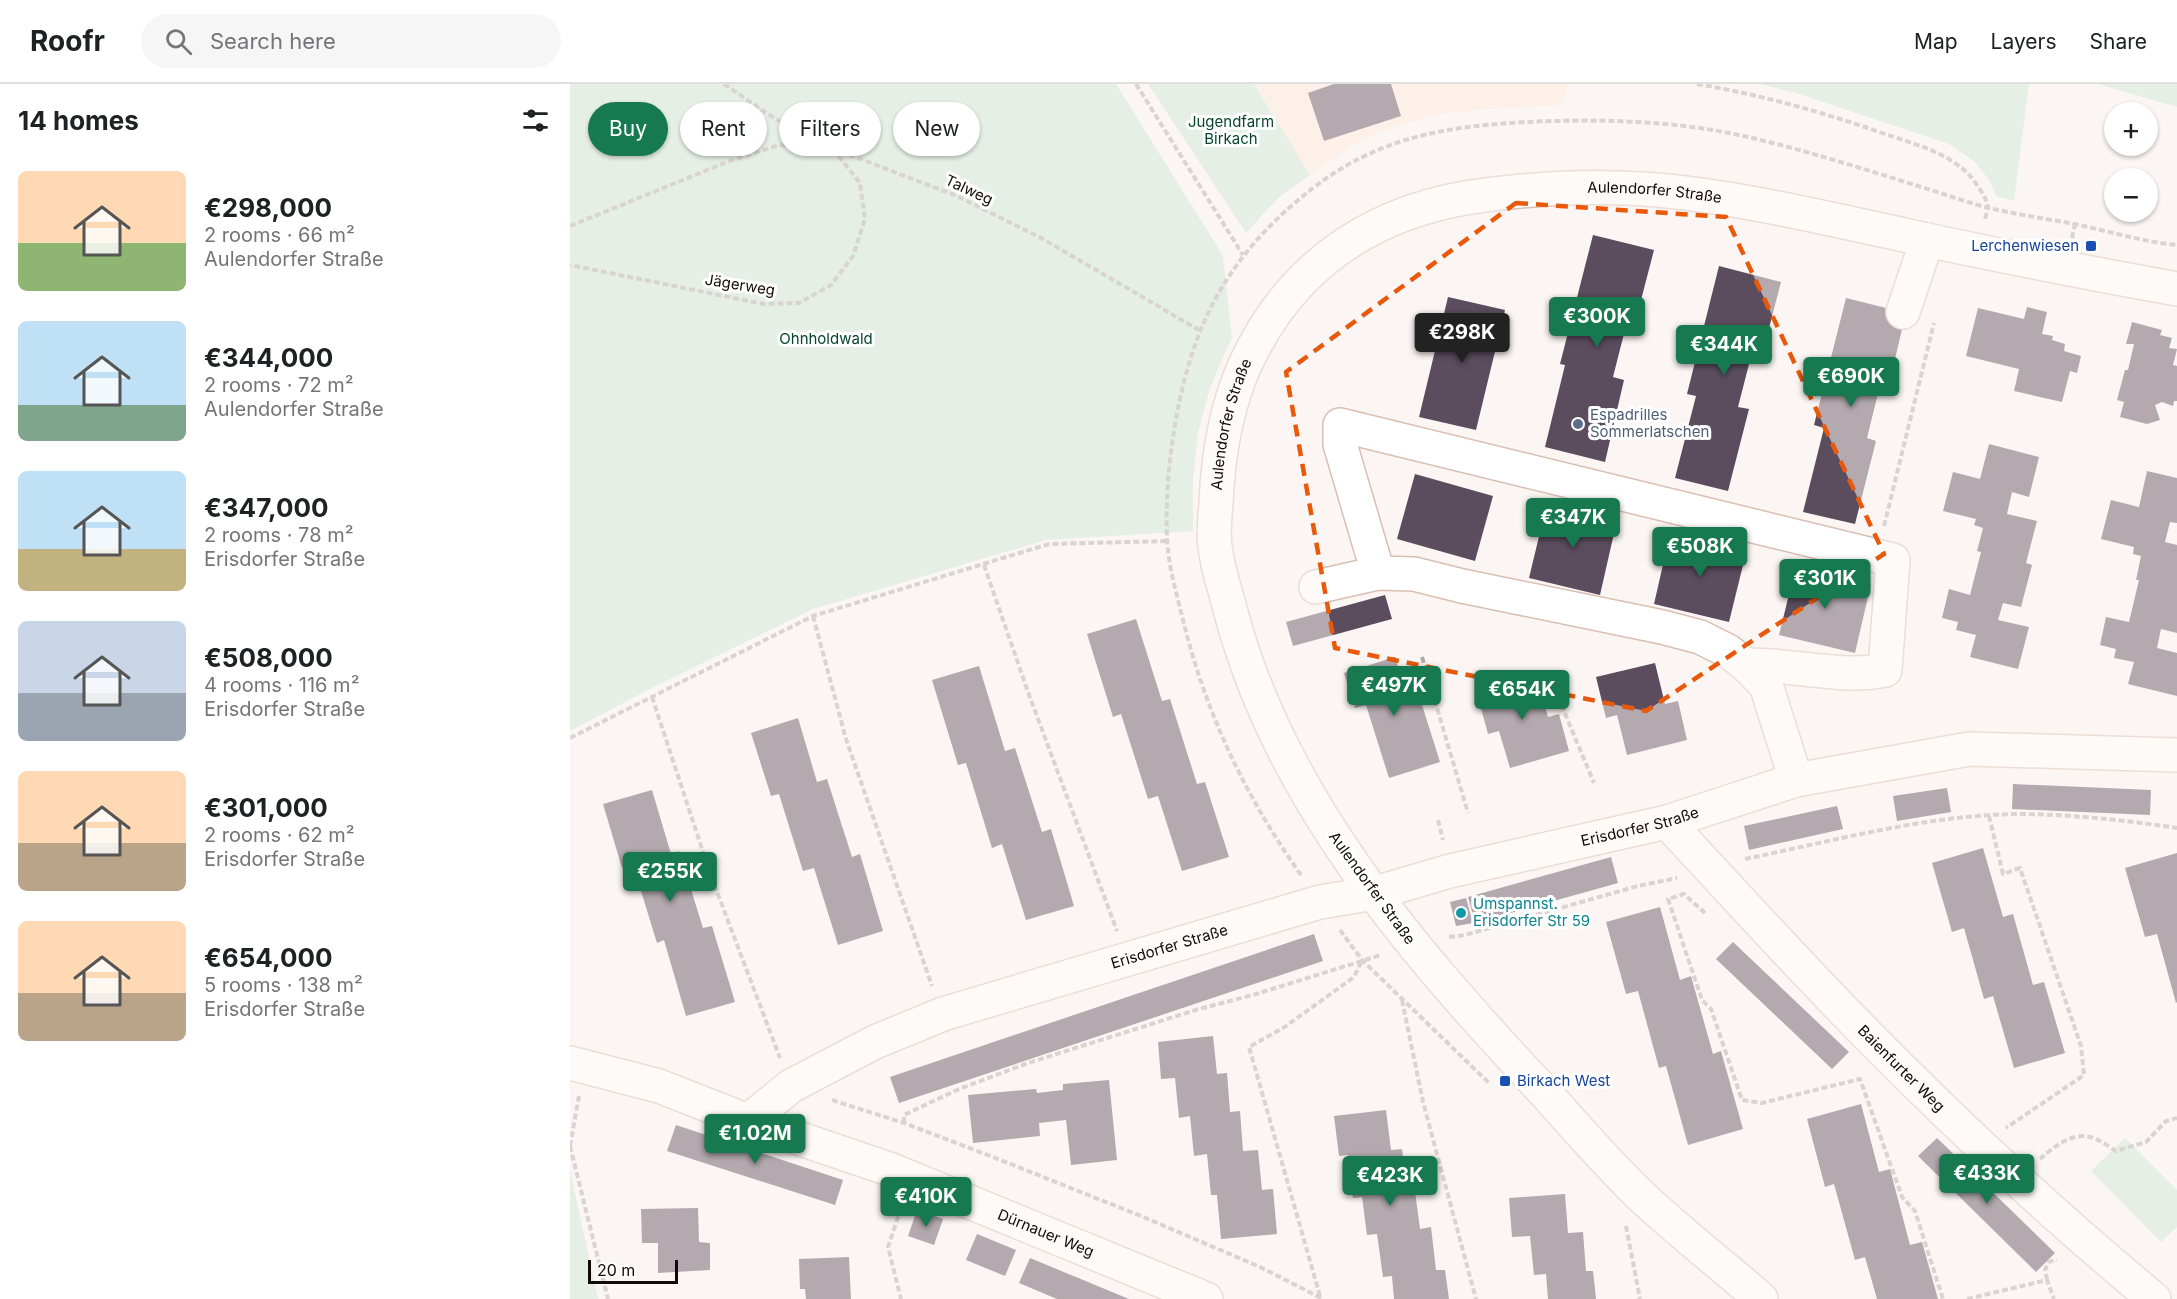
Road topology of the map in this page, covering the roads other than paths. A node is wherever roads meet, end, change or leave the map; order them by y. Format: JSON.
{"nodes":[{"id":1,"x":1927,"y":240,"type":"junction"},
{"id":2,"x":2177,"y":289,"type":"edge"},
{"id":3,"x":1903,"y":312,"type":"dead end"},
{"id":4,"x":1378,"y":573,"type":"junction"},
{"id":5,"x":1316,"y":587,"type":"dead end"},
{"id":6,"x":1746,"y":665,"type":"junction"},
{"id":7,"x":2177,"y":755,"type":"edge"},
{"id":8,"x":1796,"y":780,"type":"junction"},
{"id":9,"x":1667,"y":822,"type":"junction"},
{"id":10,"x":1375,"y":893,"type":"junction"},
{"id":11,"x":570,"y":1063,"type":"edge"},
{"id":12,"x":748,"y":1121,"type":"junction"},
{"id":13,"x":1206,"y":1299,"type":"edge"},
{"id":14,"x":1761,"y":1299,"type":"edge"},
{"id":15,"x":2154,"y":1299,"type":"edge"}],
"edges":[{"from":1,"to":2,"type":"street","name":"Aulendorfer Straße"},
{"from":1,"to":3,"type":"street"},
{"from":1,"to":10,"type":"street","name":"Aulendorfer Straße"},
{"from":4,"to":5,"type":"street"},
{"from":4,"to":6,"type":"street"},
{"from":4,"to":6,"type":"street"},
{"from":6,"to":8,"type":"street"},
{"from":7,"to":8,"type":"street","name":"Erisdorfer Straße"},
{"from":8,"to":9,"type":"street","name":"Erisdorfer Straße"},
{"from":9,"to":10,"type":"street","name":"Erisdorfer Straße"},
{"from":9,"to":15,"type":"street","name":"Baienfurter Weg"},
{"from":10,"to":12,"type":"street","name":"Erisdorfer Straße"},
{"from":10,"to":14,"type":"street","name":"Aulendorfer Straße"},
{"from":11,"to":12,"type":"street"},
{"from":12,"to":13,"type":"street","name":"Dürnauer Weg"}]}
